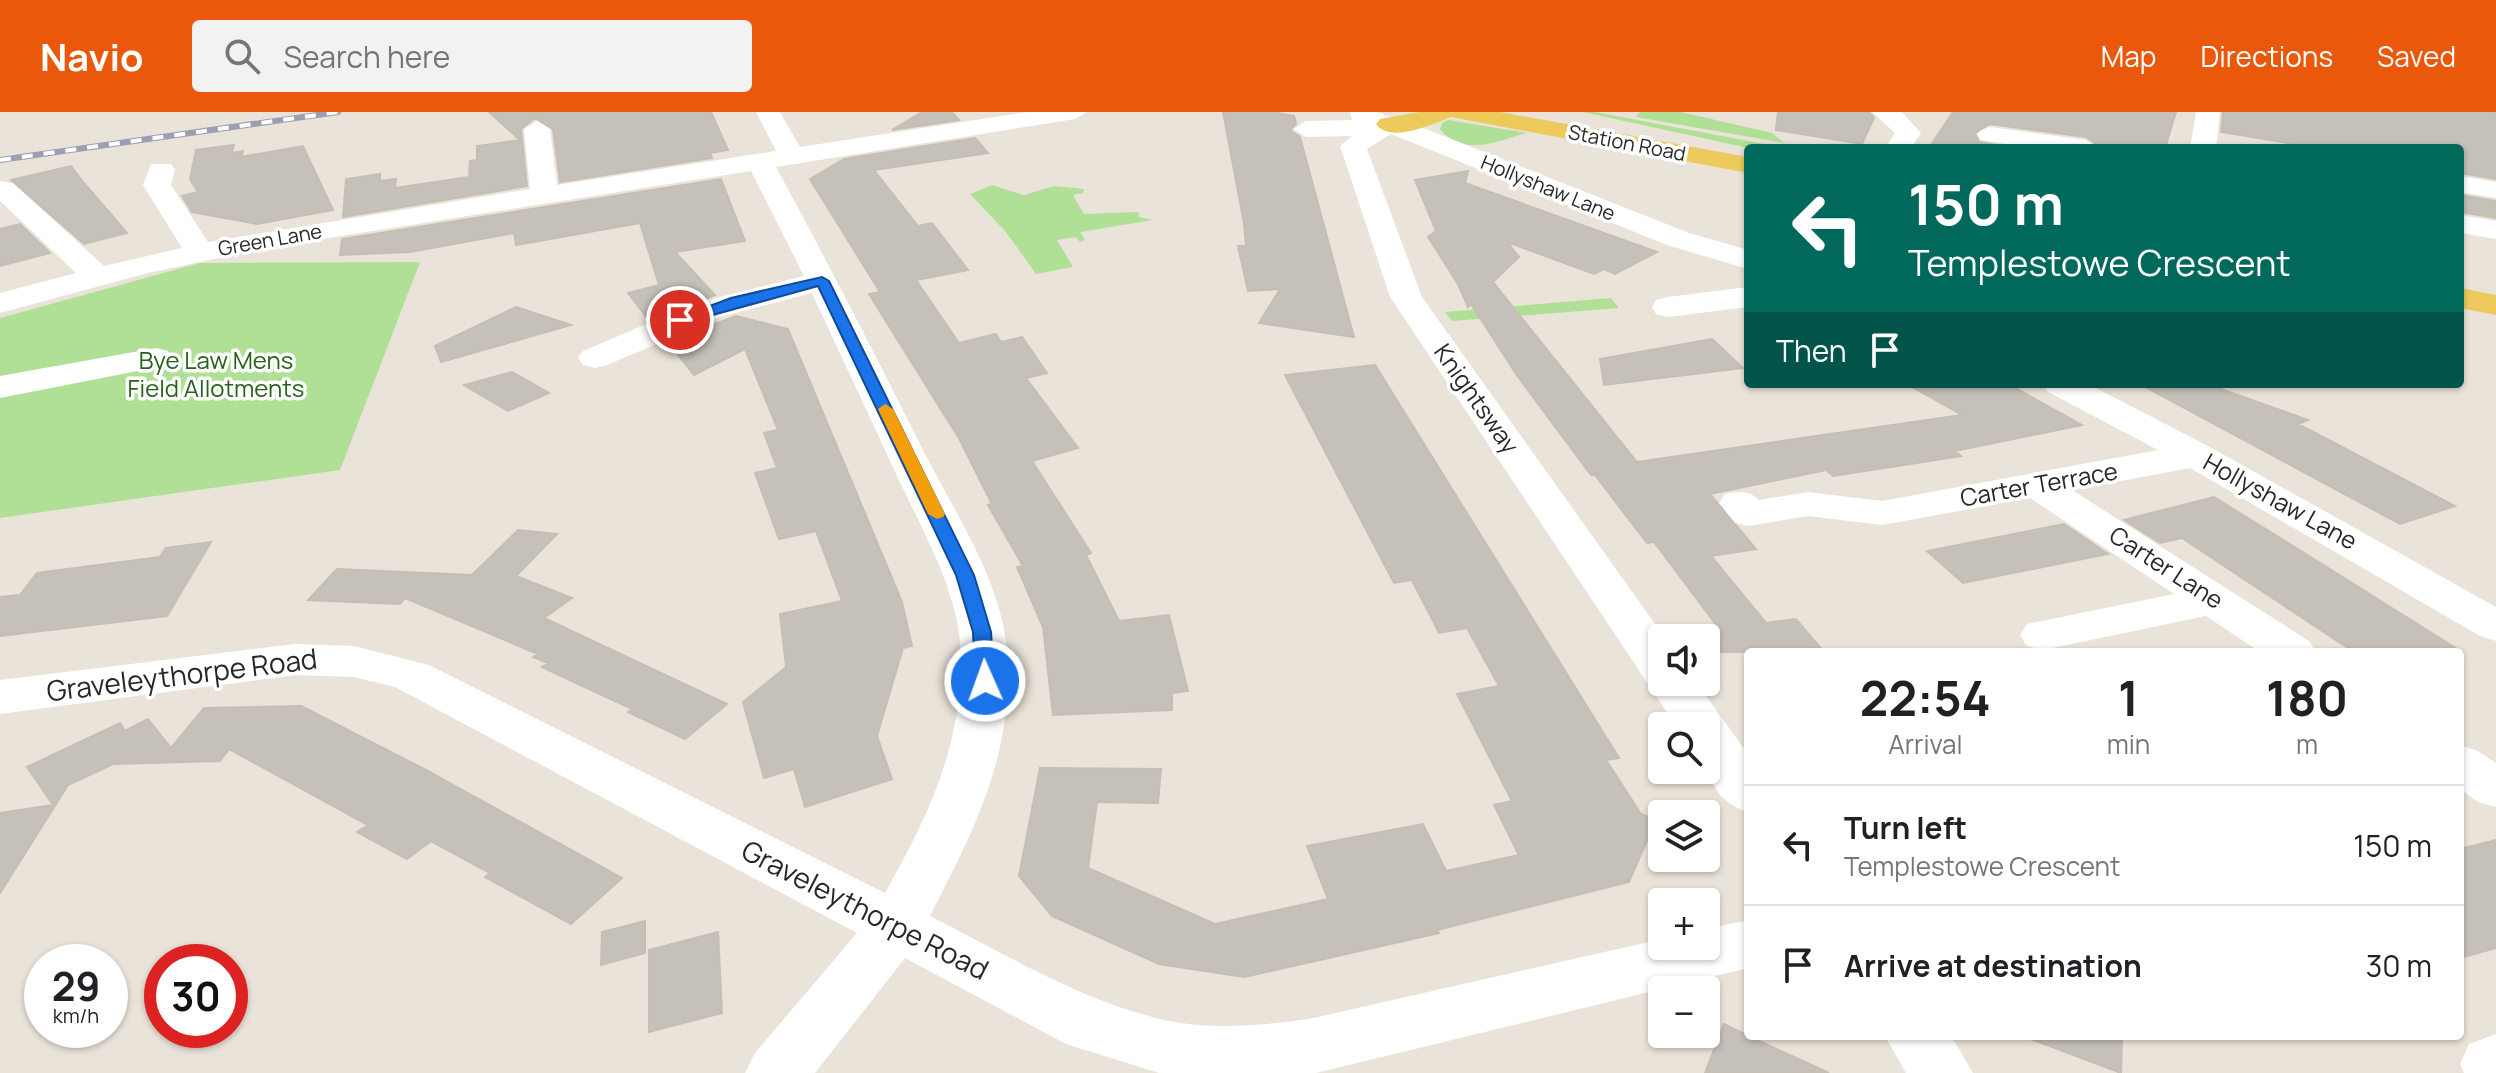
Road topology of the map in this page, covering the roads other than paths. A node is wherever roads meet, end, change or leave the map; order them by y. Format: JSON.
{"nodes":[{"id":1,"x":768,"y":112,"type":"edge"},
{"id":2,"x":1068,"y":112,"type":"edge"},
{"id":3,"x":1442,"y":112,"type":"edge"},
{"id":4,"x":1459,"y":112,"type":"edge"},
{"id":5,"x":1564,"y":112,"type":"edge"},
{"id":6,"x":1884,"y":112,"type":"edge"},
{"id":7,"x":2208,"y":112,"type":"edge"},
{"id":8,"x":1378,"y":120,"type":"edge"},
{"id":9,"x":537,"y":129,"type":"dead end"},
{"id":10,"x":1306,"y":129,"type":"dead end"},
{"id":11,"x":1990,"y":135,"type":"dead end"},
{"id":12,"x":1901,"y":144,"type":"edge"},
{"id":13,"x":2056,"y":144,"type":"edge"},
{"id":14,"x":2211,"y":144,"type":"edge"},
{"id":15,"x":1744,"y":149,"type":"edge"},
{"id":16,"x":776,"y":159,"type":"junction"},
{"id":17,"x":1744,"y":164,"type":"edge"},
{"id":18,"x":161,"y":170,"type":"dead end"},
{"id":19,"x":2464,"y":185,"type":"edge"},
{"id":20,"x":3,"y":189,"type":"dead end"},
{"id":21,"x":2496,"y":190,"type":"edge"},
{"id":22,"x":544,"y":194,"type":"junction"},
{"id":23,"x":2464,"y":225,"type":"edge"},
{"id":24,"x":2496,"y":230,"type":"edge"},
{"id":25,"x":200,"y":253,"type":"junction"},
{"id":26,"x":1744,"y":259,"type":"edge"},
{"id":27,"x":98,"y":277,"type":"junction"},
{"id":28,"x":822,"y":281,"type":"junction"},
{"id":29,"x":63,"y":286,"type":"junction"},
{"id":30,"x":1744,"y":298,"type":"edge"},
{"id":31,"x":2464,"y":299,"type":"edge"},
{"id":32,"x":0,"y":303,"type":"edge"},
{"id":33,"x":2496,"y":305,"type":"edge"},
{"id":34,"x":1668,"y":307,"type":"dead end"},
{"id":35,"x":0,"y":325,"type":"edge"},
{"id":36,"x":156,"y":358,"type":"dead end"},
{"id":37,"x":595,"y":358,"type":"dead end"},
{"id":38,"x":0,"y":387,"type":"edge"},
{"id":39,"x":2069,"y":388,"type":"edge"},
{"id":40,"x":2196,"y":455,"type":"junction"},
{"id":41,"x":2039,"y":486,"type":"junction"},
{"id":42,"x":1739,"y":503,"type":"dead end"},
{"id":43,"x":2215,"y":600,"type":"junction"},
{"id":44,"x":2496,"y":626,"type":"edge"},
{"id":45,"x":2043,"y":635,"type":"dead end"},
{"id":46,"x":1648,"y":648,"type":"edge"},
{"id":47,"x":2287,"y":648,"type":"edge"},
{"id":48,"x":9,"y":707,"type":"edge"},
{"id":49,"x":1720,"y":752,"type":"edge"},
{"id":50,"x":1744,"y":787,"type":"edge"},
{"id":51,"x":896,"y":927,"type":"junction"},
{"id":52,"x":1744,"y":945,"type":"edge"},
{"id":53,"x":1919,"y":1040,"type":"edge"},
{"id":54,"x":777,"y":1073,"type":"edge"},
{"id":55,"x":1941,"y":1073,"type":"edge"}],
"edges":[{"from":1,"to":16,"type":"street"},
{"from":2,"to":16,"type":"street","name":"Green Lane"},
{"from":3,"to":8,"type":"main road"},
{"from":4,"to":17,"type":"main road","name":"Station Road"},
{"from":5,"to":15,"type":"main road","name":"Station Road"},
{"from":6,"to":12,"type":"street"},
{"from":7,"to":14,"type":"street"},
{"from":8,"to":10,"type":"street","name":"Hollyshaw Lane"},
{"from":8,"to":26,"type":"street","name":"Hollyshaw Lane"},
{"from":8,"to":46,"type":"street","name":"Knightsway"},
{"from":9,"to":22,"type":"street"},
{"from":11,"to":13,"type":"street"},
{"from":16,"to":22,"type":"street","name":"Green Lane"},
{"from":16,"to":28,"type":"street"},
{"from":18,"to":25,"type":"street"},
{"from":19,"to":21,"type":"street"},
{"from":20,"to":27,"type":"street"},
{"from":22,"to":25,"type":"street","name":"Green Lane"},
{"from":23,"to":24,"type":"street"},
{"from":25,"to":27,"type":"street","name":"Green Lane"},
{"from":27,"to":29,"type":"street","name":"Green Lane"},
{"from":28,"to":37,"type":"street"},
{"from":28,"to":51,"type":"street"},
{"from":29,"to":32,"type":"street","name":"Green Lane"},
{"from":29,"to":35,"type":"street"},
{"from":30,"to":34,"type":"street"},
{"from":31,"to":33,"type":"main road"},
{"from":36,"to":38,"type":"street"},
{"from":39,"to":40,"type":"street","name":"Hollyshaw Lane"},
{"from":40,"to":41,"type":"street","name":"Carter Terrace"},
{"from":40,"to":44,"type":"street","name":"Hollyshaw Lane"},
{"from":41,"to":42,"type":"street","name":"Carter Terrace"},
{"from":41,"to":43,"type":"street","name":"Carter Lane"},
{"from":43,"to":45,"type":"street"},
{"from":43,"to":47,"type":"street","name":"Carter Lane"},
{"from":48,"to":51,"type":"street","name":"Graveleythorpe Road"},
{"from":49,"to":50,"type":"street"},
{"from":51,"to":52,"type":"street","name":"Graveleythorpe Road"},
{"from":51,"to":54,"type":"street"},
{"from":53,"to":55,"type":"street"}]}
